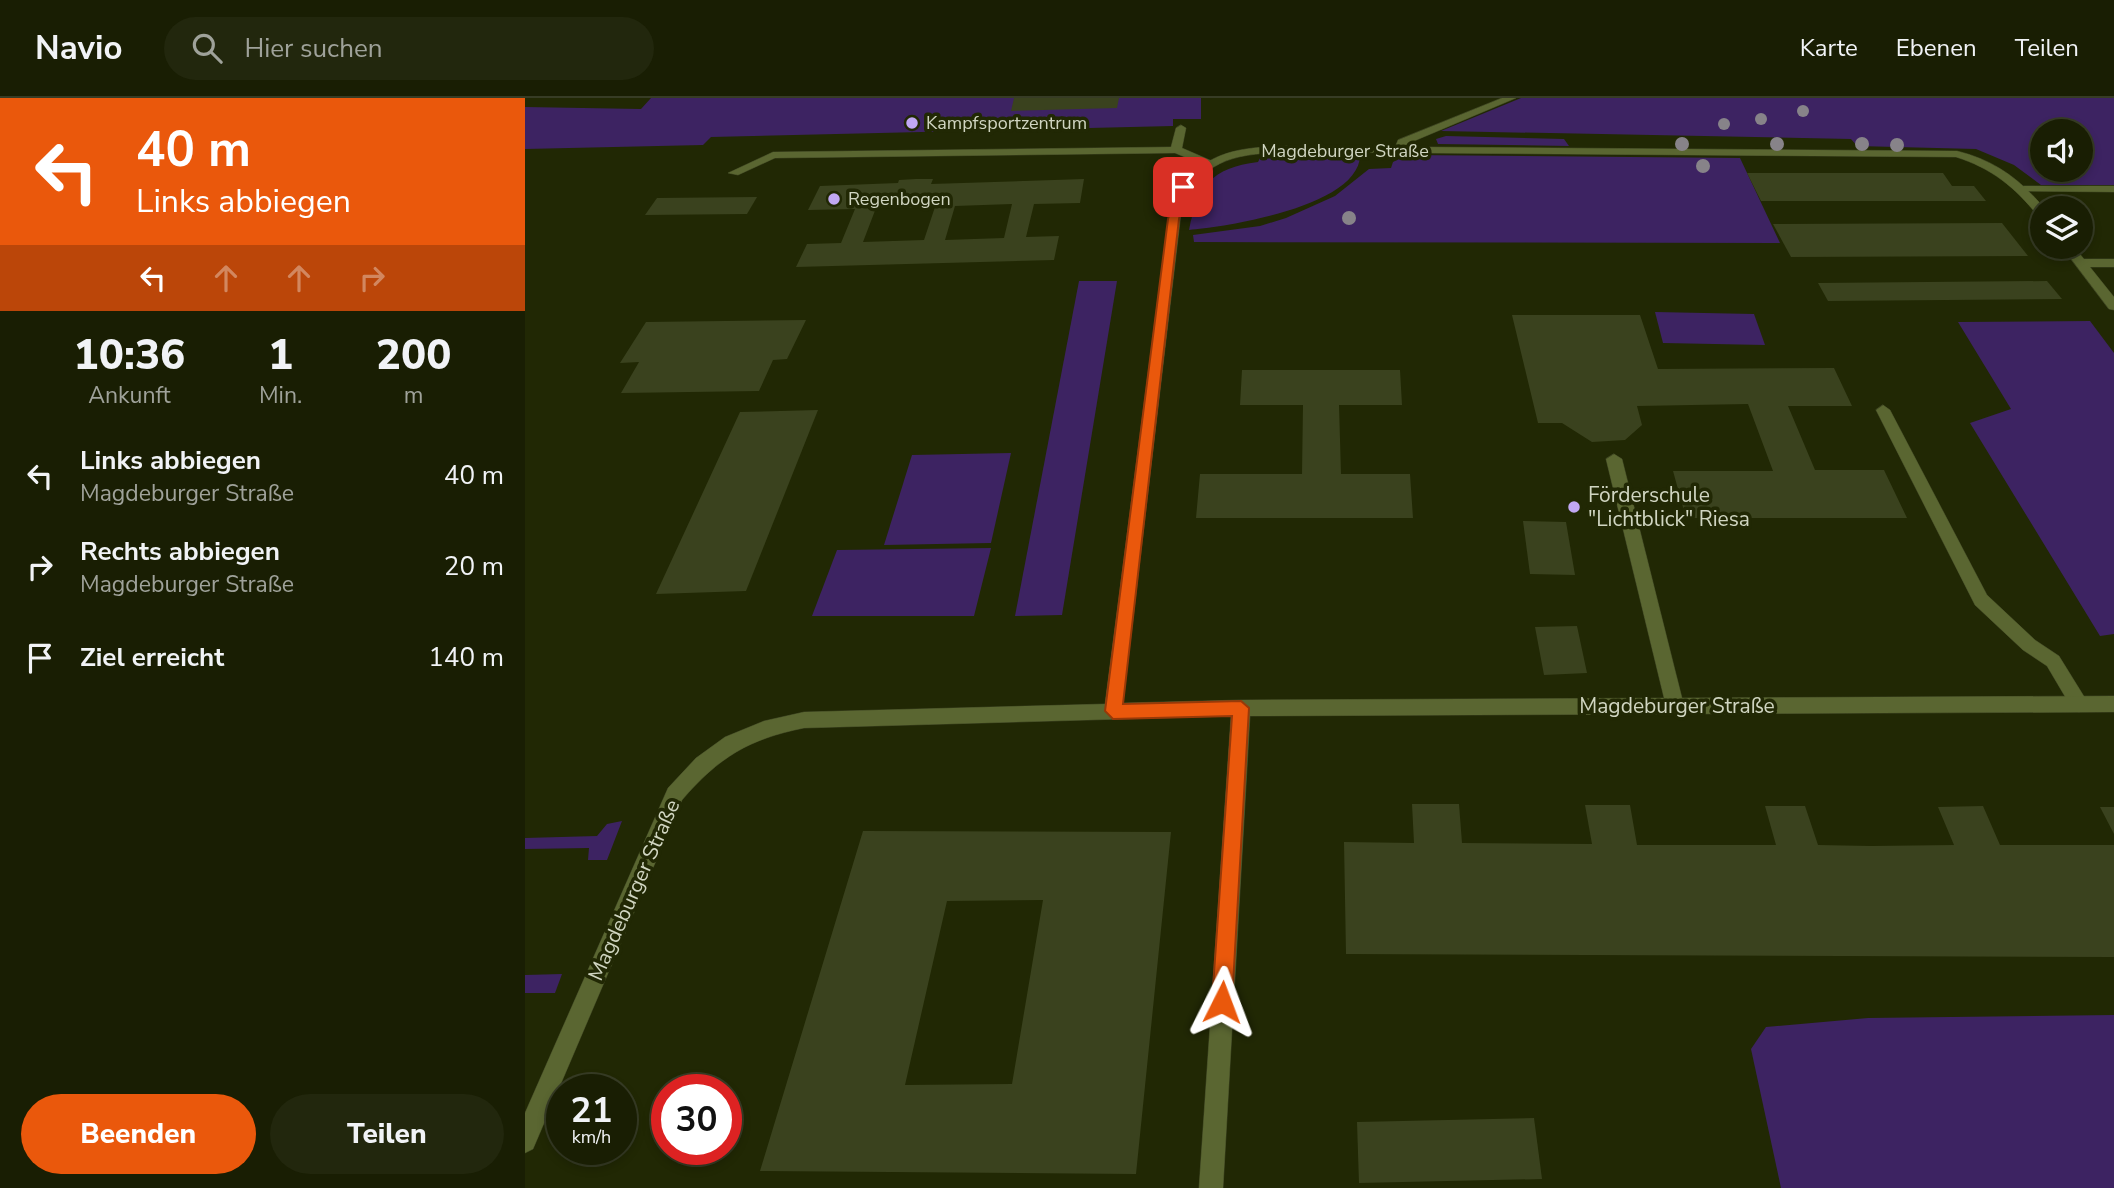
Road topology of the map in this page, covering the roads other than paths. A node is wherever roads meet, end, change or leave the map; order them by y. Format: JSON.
{"nodes":[{"id":1,"x":1511,"y":98,"type":"edge"},
{"id":2,"x":1181,"y":128,"type":"dead end"},
{"id":3,"x":1176,"y":150,"type":"junction"},
{"id":4,"x":1400,"y":150,"type":"junction"},
{"id":5,"x":1208,"y":163,"type":"junction"},
{"id":6,"x":734,"y":173,"type":"dead end"},
{"id":7,"x":2024,"y":189,"type":"junction"},
{"id":8,"x":2114,"y":189,"type":"edge"},
{"id":9,"x":2030,"y":197,"type":"edge"},
{"id":10,"x":2078,"y":259,"type":"edge"},
{"id":11,"x":2081,"y":262,"type":"junction"},
{"id":12,"x":2114,"y":262,"type":"edge"},
{"id":13,"x":2114,"y":306,"type":"edge"},
{"id":14,"x":1883,"y":410,"type":"dead end"},
{"id":15,"x":1614,"y":458,"type":"dead end"},
{"id":16,"x":2079,"y":704,"type":"junction"},
{"id":17,"x":2114,"y":704,"type":"edge"},
{"id":18,"x":1675,"y":706,"type":"junction"},
{"id":19,"x":1241,"y":708,"type":"junction"},
{"id":20,"x":1113,"y":711,"type":"junction"},
{"id":21,"x":525,"y":1141,"type":"edge"},
{"id":22,"x":1211,"y":1188,"type":"edge"}],
"edges":[{"from":1,"to":4,"type":"street"},
{"from":2,"to":3,"type":"street"},
{"from":3,"to":5,"type":"street"},
{"from":3,"to":6,"type":"street"},
{"from":4,"to":5,"type":"street","name":"Magdeburger Straße"},
{"from":4,"to":7,"type":"street","name":"Magdeburger Straße"},
{"from":5,"to":20,"type":"street","name":"Magdeburger Straße"},
{"from":7,"to":8,"type":"street"},
{"from":7,"to":9,"type":"street","name":"Magdeburger Straße"},
{"from":10,"to":11,"type":"street"},
{"from":11,"to":12,"type":"street"},
{"from":11,"to":13,"type":"street"},
{"from":14,"to":16,"type":"street"},
{"from":15,"to":18,"type":"street"},
{"from":16,"to":17,"type":"street","name":"Magdeburger Straße"},
{"from":16,"to":18,"type":"street","name":"Magdeburger Straße"},
{"from":18,"to":19,"type":"street","name":"Magdeburger Straße"},
{"from":19,"to":20,"type":"street","name":"Magdeburger Straße"},
{"from":19,"to":22,"type":"street"},
{"from":20,"to":21,"type":"street","name":"Magdeburger Straße"}]}
